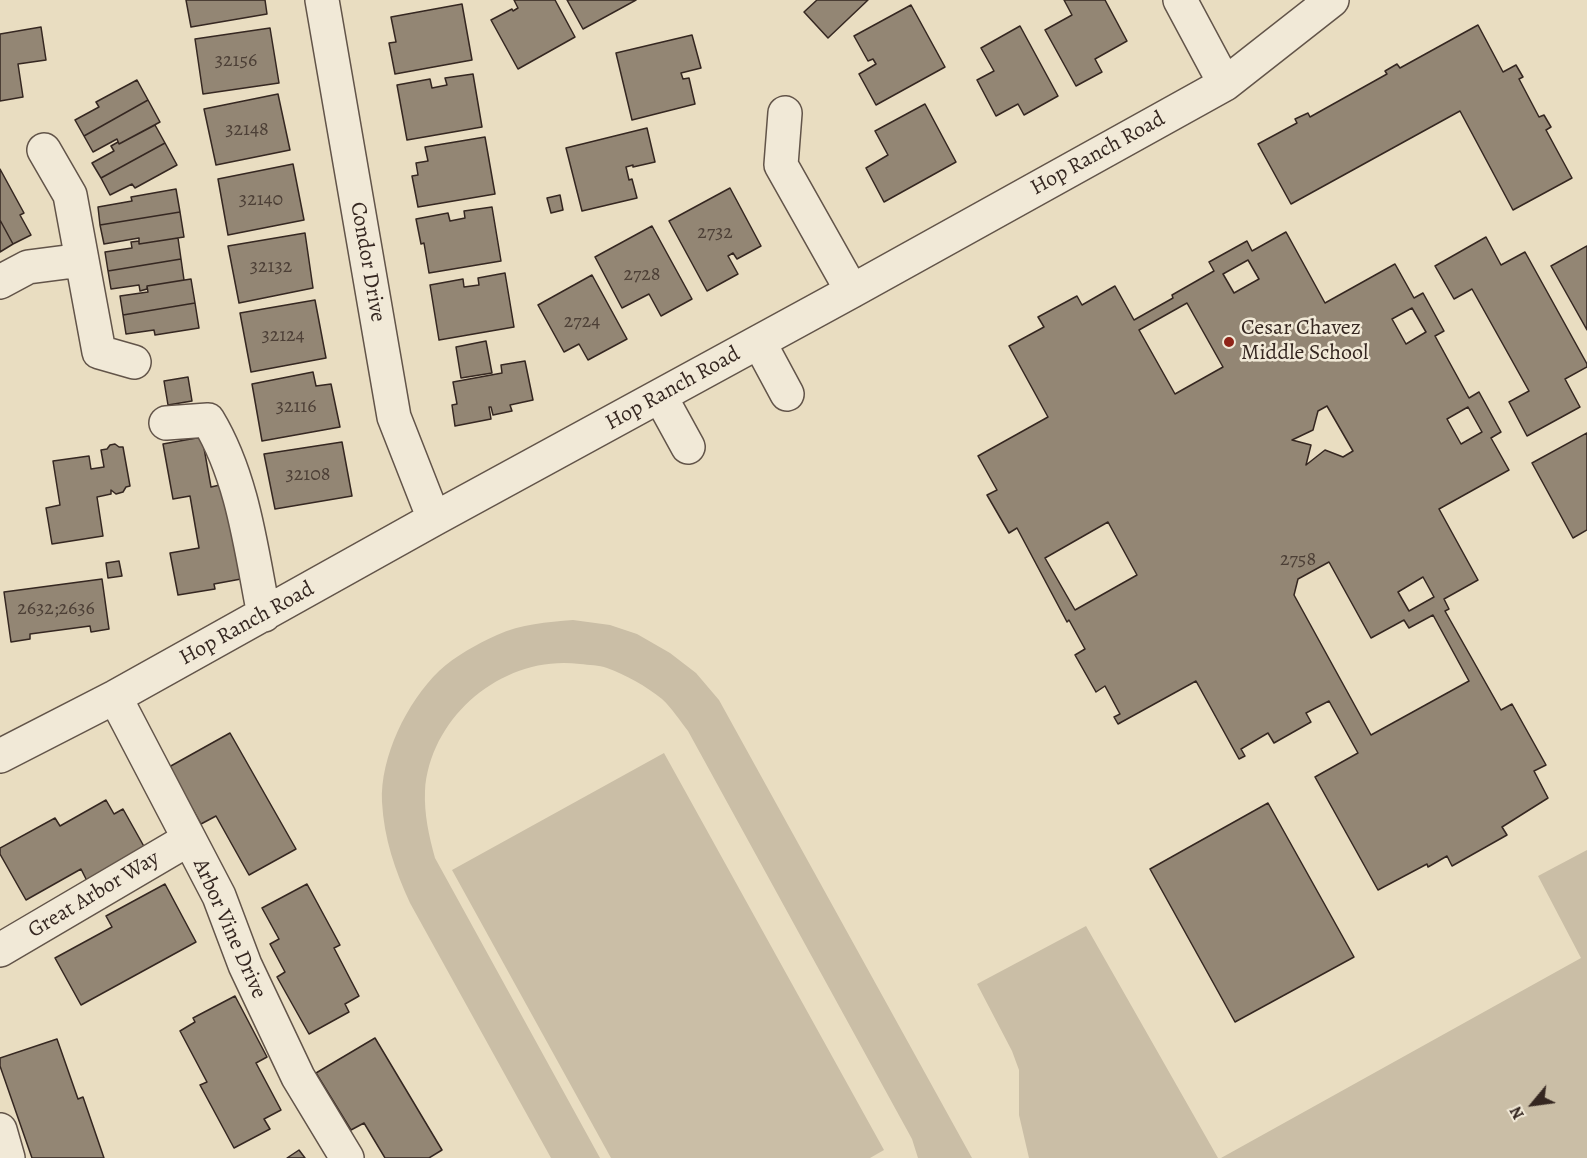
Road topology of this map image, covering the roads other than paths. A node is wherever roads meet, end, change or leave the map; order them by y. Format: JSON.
{"nodes":[{"id":1,"x":322,"y":0,"type":"edge"},
{"id":2,"x":1180,"y":0,"type":"edge"},
{"id":3,"x":1332,"y":0,"type":"edge"},
{"id":4,"x":1225,"y":84,"type":"junction"},
{"id":5,"x":785,"y":113,"type":"dead end"},
{"id":6,"x":44,"y":150,"type":"dead end"},
{"id":7,"x":82,"y":260,"type":"junction"},
{"id":8,"x":0,"y":282,"type":"edge"},
{"id":9,"x":852,"y":291,"type":"junction"},
{"id":10,"x":759,"y":342,"type":"junction"},
{"id":11,"x":134,"y":362,"type":"dead end"},
{"id":12,"x":787,"y":394,"type":"dead end"},
{"id":13,"x":660,"y":396,"type":"junction"},
{"id":14,"x":166,"y":423,"type":"dead end"},
{"id":15,"x":688,"y":447,"type":"dead end"},
{"id":16,"x":434,"y":519,"type":"junction"},
{"id":17,"x":264,"y":615,"type":"junction"},
{"id":18,"x":115,"y":697,"type":"junction"},
{"id":19,"x":0,"y":756,"type":"edge"},
{"id":20,"x":189,"y":839,"type":"junction"},
{"id":21,"x":0,"y":950,"type":"edge"},
{"id":22,"x":0,"y":1130,"type":"edge"},
{"id":23,"x":8,"y":1158,"type":"edge"},
{"id":24,"x":347,"y":1158,"type":"edge"}],
"edges":[{"from":1,"to":16,"type":"street","name":"Condor Drive"},
{"from":2,"to":4,"type":"street"},
{"from":3,"to":4,"type":"street","name":"Hop Ranch Road"},
{"from":4,"to":9,"type":"street","name":"Hop Ranch Road"},
{"from":5,"to":9,"type":"street"},
{"from":6,"to":7,"type":"street"},
{"from":7,"to":8,"type":"street"},
{"from":7,"to":11,"type":"street"},
{"from":9,"to":10,"type":"street","name":"Hop Ranch Road"},
{"from":10,"to":12,"type":"street"},
{"from":10,"to":13,"type":"street","name":"Hop Ranch Road"},
{"from":13,"to":15,"type":"street"},
{"from":13,"to":16,"type":"street","name":"Hop Ranch Road"},
{"from":14,"to":17,"type":"street"},
{"from":16,"to":17,"type":"street","name":"Hop Ranch Road"},
{"from":17,"to":18,"type":"street","name":"Hop Ranch Road"},
{"from":18,"to":19,"type":"street","name":"Hop Ranch Road"},
{"from":18,"to":20,"type":"street","name":"Arbor Vine Drive"},
{"from":20,"to":21,"type":"street","name":"Great Arbor Way"},
{"from":20,"to":24,"type":"street","name":"Arbor Vine Drive"},
{"from":22,"to":23,"type":"street"}]}
